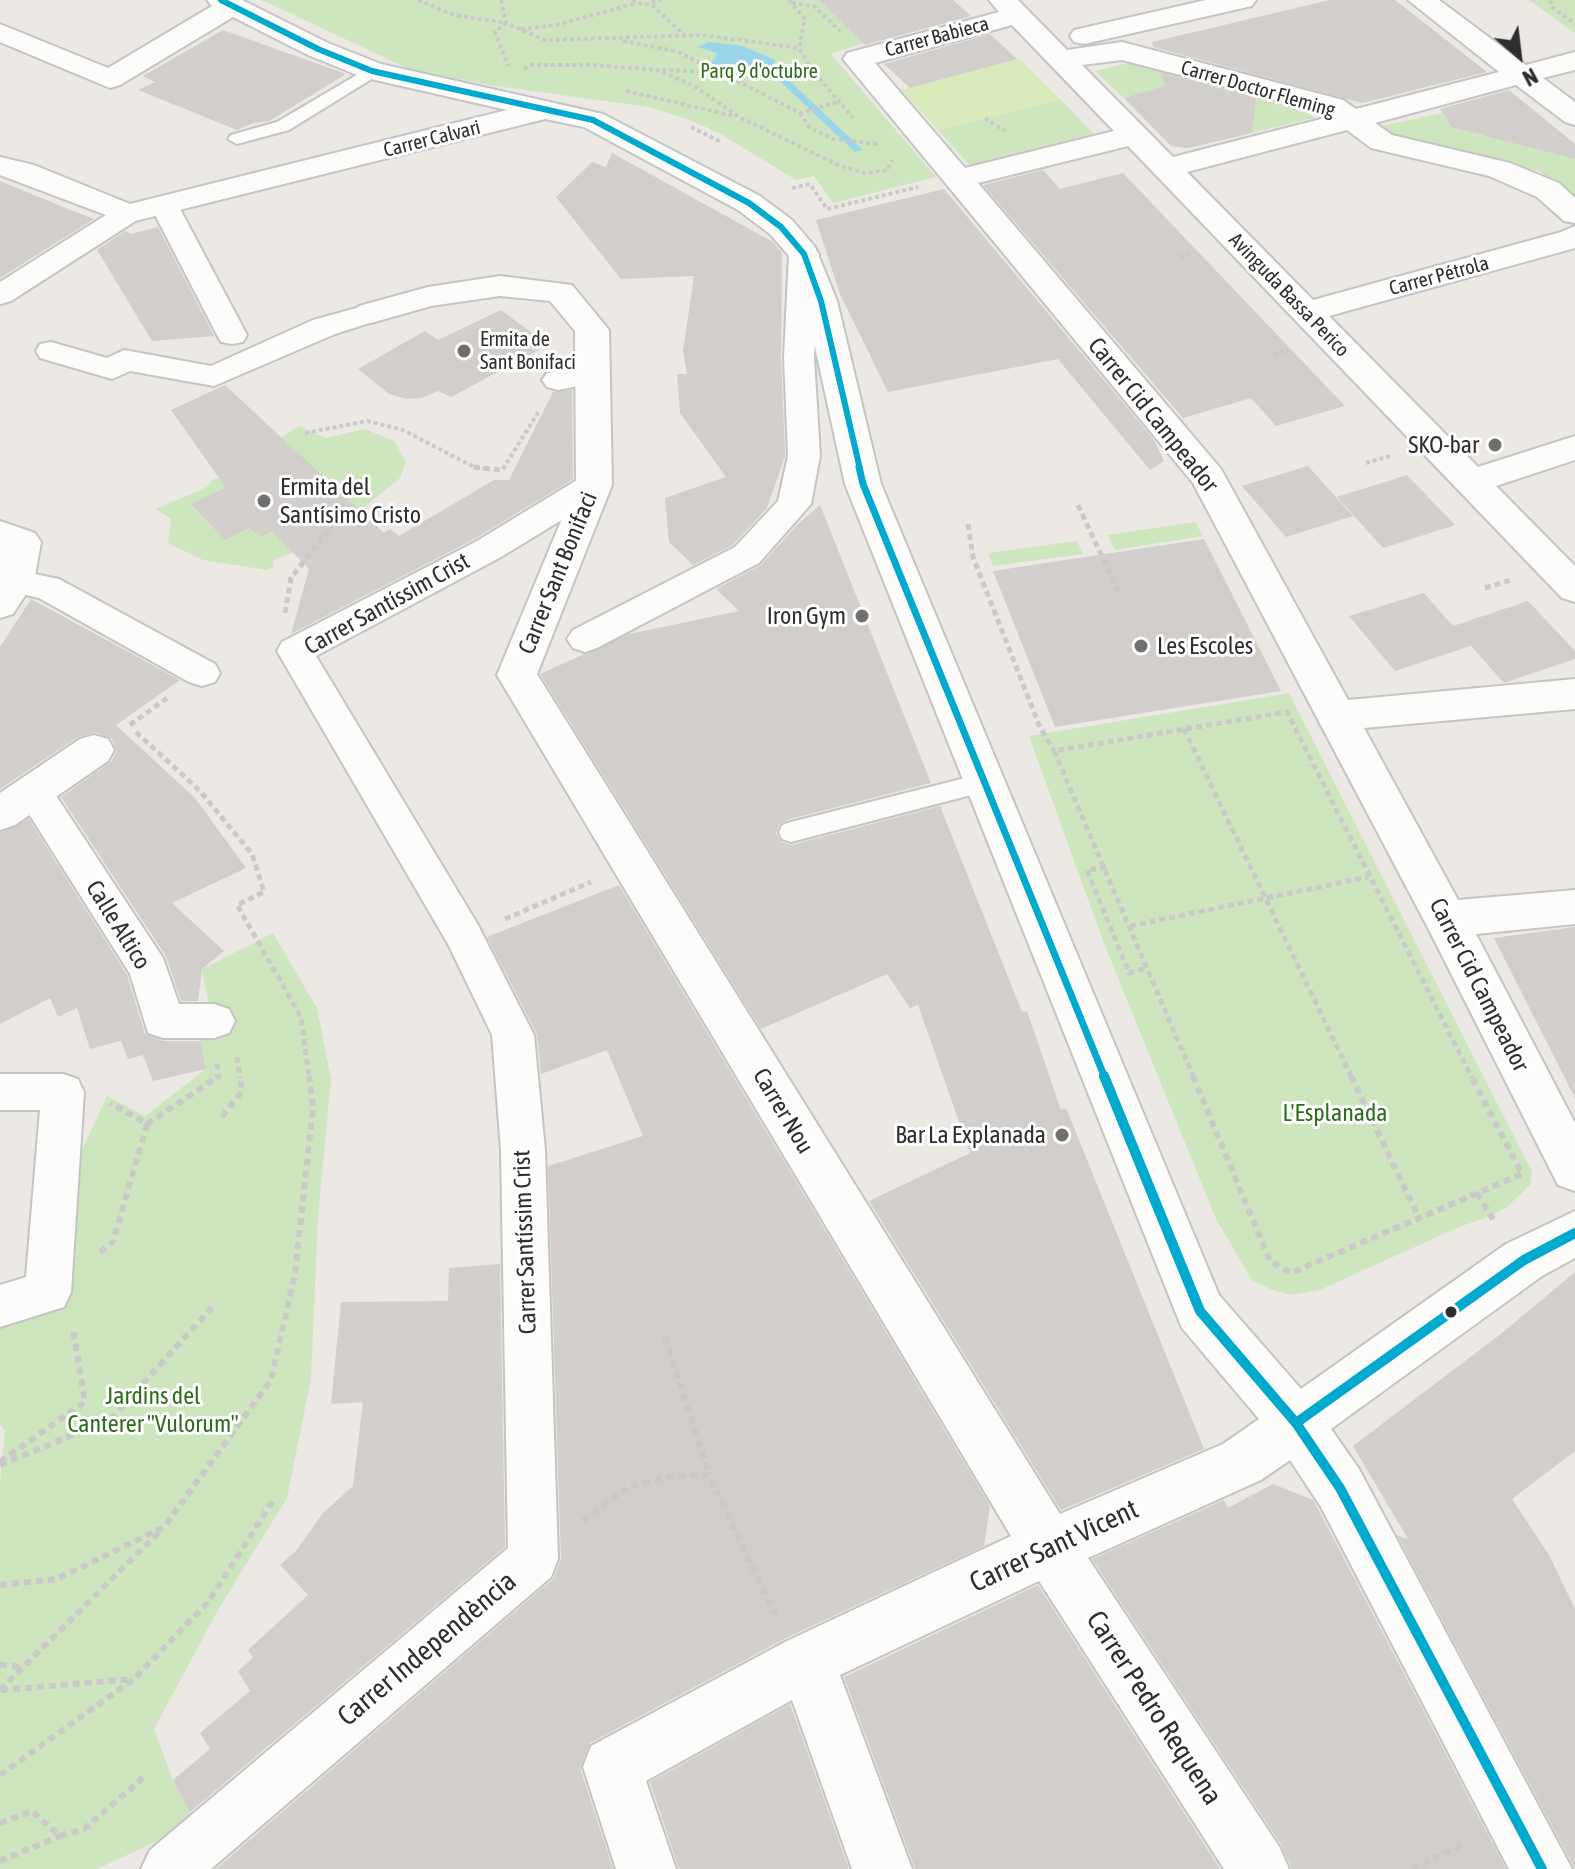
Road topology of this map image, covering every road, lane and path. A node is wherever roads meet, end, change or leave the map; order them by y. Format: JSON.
{"nodes":[{"id":1,"x":418,"y":0,"type":"edge"},
{"id":2,"x":501,"y":0,"type":"edge"},
{"id":3,"x":661,"y":0,"type":"edge"},
{"id":4,"x":1242,"y":0,"type":"edge"},
{"id":5,"x":1422,"y":0,"type":"edge"},
{"id":6,"x":1550,"y":0,"type":"edge"},
{"id":7,"x":790,"y":1,"type":"edge"},
{"id":8,"x":634,"y":2,"type":"edge"},
{"id":9,"x":227,"y":3,"type":"edge"},
{"id":10,"x":652,"y":5,"type":"junction"},
{"id":11,"x":1011,"y":8,"type":"edge"},
{"id":12,"x":506,"y":23,"type":"junction"},
{"id":13,"x":1575,"y":24,"type":"edge"},
{"id":14,"x":518,"y":29,"type":"junction"},
{"id":15,"x":0,"y":32,"type":"edge"},
{"id":16,"x":684,"y":35,"type":"junction"},
{"id":17,"x":612,"y":40,"type":"junction"},
{"id":18,"x":1121,"y":40,"type":"junction"},
{"id":19,"x":851,"y":47,"type":"junction"},
{"id":20,"x":799,"y":48,"type":"junction"},
{"id":21,"x":1053,"y":51,"type":"junction"},
{"id":22,"x":1575,"y":61,"type":"edge"},
{"id":23,"x":510,"y":70,"type":"dead end"},
{"id":24,"x":657,"y":70,"type":"junction"},
{"id":25,"x":372,"y":71,"type":"junction"},
{"id":26,"x":517,"y":72,"type":"dead end"},
{"id":27,"x":720,"y":72,"type":"junction"},
{"id":28,"x":1522,"y":75,"type":"junction"},
{"id":29,"x":626,"y":91,"type":"dead end"},
{"id":30,"x":838,"y":102,"type":"junction"},
{"id":31,"x":545,"y":110,"type":"junction"},
{"id":32,"x":800,"y":113,"type":"junction"},
{"id":33,"x":1575,"y":116,"type":"edge"},
{"id":34,"x":741,"y":118,"type":"junction"},
{"id":35,"x":1353,"y":120,"type":"junction"},
{"id":36,"x":858,"y":123,"type":"dead end"},
{"id":37,"x":868,"y":133,"type":"dead end"},
{"id":38,"x":1135,"y":135,"type":"junction"},
{"id":39,"x":237,"y":139,"type":"dead end"},
{"id":40,"x":878,"y":144,"type":"junction"},
{"id":41,"x":0,"y":166,"type":"edge"},
{"id":42,"x":1167,"y":168,"type":"junction"},
{"id":43,"x":944,"y":182,"type":"junction"},
{"id":44,"x":791,"y":189,"type":"dead end"},
{"id":45,"x":165,"y":207,"type":"junction"},
{"id":46,"x":127,"y":214,"type":"junction"},
{"id":47,"x":1574,"y":230,"type":"edge"},
{"id":48,"x":804,"y":254,"type":"junction"},
{"id":49,"x":0,"y":295,"type":"edge"},
{"id":50,"x":1306,"y":312,"type":"junction"},
{"id":51,"x":371,"y":313,"type":"joint"},
{"id":52,"x":232,"y":335,"type":"dead end"},
{"id":53,"x":51,"y":351,"type":"dead end"},
{"id":54,"x":576,"y":377,"type":"junction"},
{"id":55,"x":305,"y":433,"type":"dead end"},
{"id":56,"x":1575,"y":448,"type":"edge"},
{"id":57,"x":1470,"y":482,"type":"junction"},
{"id":58,"x":594,"y":485,"type":"junction"},
{"id":59,"x":1078,"y":505,"type":"dead end"},
{"id":60,"x":343,"y":512,"type":"dead end"},
{"id":61,"x":968,"y":524,"type":"dead end"},
{"id":62,"x":0,"y":534,"type":"edge"},
{"id":63,"x":747,"y":555,"type":"junction"},
{"id":64,"x":1575,"y":589,"type":"edge"},
{"id":65,"x":1118,"y":591,"type":"dead end"},
{"id":66,"x":7,"y":593,"type":"edge"},
{"id":67,"x":689,"y":608,"type":"dead end"},
{"id":68,"x":585,"y":639,"type":"dead end"},
{"id":69,"x":295,"y":651,"type":"junction"},
{"id":70,"x":202,"y":673,"type":"joint"},
{"id":71,"x":517,"y":675,"type":"joint"},
{"id":72,"x":1575,"y":694,"type":"edge"},
{"id":73,"x":1337,"y":716,"type":"junction"},
{"id":74,"x":1184,"y":729,"type":"junction"},
{"id":75,"x":94,"y":750,"type":"dead end"},
{"id":76,"x":1054,"y":751,"type":"junction"},
{"id":77,"x":985,"y":782,"type":"junction"},
{"id":78,"x":17,"y":803,"type":"edge"},
{"id":79,"x":791,"y":832,"type":"dead end"},
{"id":80,"x":633,"y":865,"type":"junction"},
{"id":81,"x":1106,"y":867,"type":"junction"},
{"id":82,"x":1368,"y":877,"type":"junction"},
{"id":83,"x":1265,"y":898,"type":"junction"},
{"id":84,"x":1575,"y":907,"type":"edge"},
{"id":85,"x":1446,"y":919,"type":"junction"},
{"id":86,"x":1130,"y":926,"type":"junction"},
{"id":87,"x":464,"y":936,"type":"junction"},
{"id":88,"x":1147,"y":968,"type":"junction"},
{"id":89,"x":214,"y":1021,"type":"junction"},
{"id":90,"x":0,"y":1092,"type":"edge"},
{"id":91,"x":63,"y":1092,"type":"junction"},
{"id":92,"x":222,"y":1117,"type":"dead end"},
{"id":93,"x":147,"y":1124,"type":"junction"},
{"id":94,"x":1575,"y":1170,"type":"edge"},
{"id":95,"x":1419,"y":1218,"type":"junction"},
{"id":96,"x":1575,"y":1233,"type":"edge"},
{"id":97,"x":113,"y":1242,"type":"dead end"},
{"id":98,"x":216,"y":1303,"type":"dead end"},
{"id":99,"x":0,"y":1306,"type":"edge"},
{"id":100,"x":58,"y":1333,"type":"dead end"},
{"id":101,"x":665,"y":1337,"type":"dead end"},
{"id":102,"x":1296,"y":1423,"type":"junction"},
{"id":103,"x":0,"y":1464,"type":"edge"},
{"id":104,"x":709,"y":1475,"type":"junction"},
{"id":105,"x":274,"y":1499,"type":"dead end"},
{"id":106,"x":164,"y":1527,"type":"junction"},
{"id":107,"x":1049,"y":1547,"type":"junction"},
{"id":108,"x":533,"y":1559,"type":"junction"},
{"id":109,"x":0,"y":1585,"type":"edge"},
{"id":110,"x":803,"y":1664,"type":"junction"},
{"id":111,"x":0,"y":1665,"type":"edge"},
{"id":112,"x":24,"y":1667,"type":"junction"},
{"id":113,"x":134,"y":1679,"type":"junction"},
{"id":114,"x":0,"y":1690,"type":"edge"},
{"id":115,"x":0,"y":1775,"type":"edge"},
{"id":116,"x":144,"y":1777,"type":"dead end"},
{"id":117,"x":0,"y":1823,"type":"edge"},
{"id":118,"x":60,"y":1836,"type":"junction"},
{"id":119,"x":0,"y":1861,"type":"edge"},
{"id":120,"x":169,"y":1869,"type":"edge"},
{"id":121,"x":646,"y":1869,"type":"edge"},
{"id":122,"x":882,"y":1869,"type":"edge"},
{"id":123,"x":1259,"y":1869,"type":"edge"},
{"id":124,"x":1542,"y":1869,"type":"edge"}],
"edges":[{"from":1,"to":12,"type":"path"},
{"from":2,"to":12,"type":"path"},
{"from":3,"to":10,"type":"path"},
{"from":4,"to":18,"type":"street"},
{"from":5,"to":28,"type":"street"},
{"from":6,"to":13,"type":"path"},
{"from":7,"to":19,"type":"path"},
{"from":7,"to":20,"type":"path"},
{"from":8,"to":10,"type":"path"},
{"from":8,"to":14,"type":"path"},
{"from":9,"to":15,"type":"street"},
{"from":9,"to":25,"type":"street"},
{"from":10,"to":16,"type":"path"},
{"from":11,"to":19,"type":"street","name":"Carrer Babieca"},
{"from":11,"to":21,"type":"street","name":"Avinguda Bassa Perico"},
{"from":12,"to":14,"type":"path"},
{"from":12,"to":23,"type":"path"},
{"from":14,"to":17,"type":"path"},
{"from":16,"to":17,"type":"path"},
{"from":16,"to":20,"type":"path"},
{"from":17,"to":27,"type":"path"},
{"from":18,"to":21,"type":"street","name":"Carrer Doctor Fleming"},
{"from":18,"to":35,"type":"street","name":"Carrer Doctor Fleming"},
{"from":19,"to":43,"type":"street","name":"Carrer Cid Campeador"},
{"from":20,"to":30,"type":"path"},
{"from":21,"to":38,"type":"street","name":"Avinguda Bassa Perico"},
{"from":22,"to":28,"type":"street"},
{"from":24,"to":26,"type":"path"},
{"from":24,"to":27,"type":"path"},
{"from":24,"to":34,"type":"path"},
{"from":25,"to":31,"type":"street"},
{"from":25,"to":39,"type":"lane"},
{"from":27,"to":32,"type":"path"},
{"from":28,"to":33,"type":"street"},
{"from":28,"to":35,"type":"street"},
{"from":29,"to":34,"type":"path"},
{"from":30,"to":32,"type":"path"},
{"from":30,"to":36,"type":"path"},
{"from":31,"to":45,"type":"street","name":"Carrer Calvari"},
{"from":31,"to":48,"type":"street","name":"Carrer Calvari"},
{"from":32,"to":40,"type":"path"},
{"from":34,"to":40,"type":"path"},
{"from":35,"to":42,"type":"street"},
{"from":35,"to":47,"type":"street","name":"Carrer Doctor Fleming"},
{"from":37,"to":40,"type":"path"},
{"from":38,"to":42,"type":"street","name":"Avinguda Bassa Perico"},
{"from":38,"to":43,"type":"street"},
{"from":41,"to":46,"type":"street"},
{"from":42,"to":50,"type":"street","name":"Avinguda Bassa Perico"},
{"from":43,"to":44,"type":"path"},
{"from":43,"to":73,"type":"street","name":"Carrer Cid Campeador"},
{"from":45,"to":46,"type":"street","name":"Carrer Calvari"},
{"from":45,"to":52,"type":"street"},
{"from":46,"to":49,"type":"street"},
{"from":47,"to":50,"type":"street","name":"Carrer Pétrola"},
{"from":48,"to":63,"type":"street"},
{"from":48,"to":77,"type":"street"},
{"from":50,"to":57,"type":"street","name":"Avinguda Bassa Perico"},
{"from":51,"to":53,"type":"street"},
{"from":51,"to":54,"type":"street","name":"Carrer Sant Bonifaci"},
{"from":54,"to":55,"type":"path"},
{"from":54,"to":58,"type":"street","name":"Carrer Sant Bonifaci"},
{"from":56,"to":57,"type":"street"},
{"from":57,"to":64,"type":"street","name":"Avinguda Bassa Perico"},
{"from":58,"to":69,"type":"street","name":"Carrer Santíssim Crist"},
{"from":58,"to":71,"type":"street","name":"Carrer Sant Bonifaci"},
{"from":59,"to":65,"type":"path"},
{"from":60,"to":69,"type":"path"},
{"from":61,"to":76,"type":"path"},
{"from":62,"to":66,"type":"street"},
{"from":63,"to":67,"type":"street"},
{"from":63,"to":68,"type":"street"},
{"from":66,"to":70,"type":"street"},
{"from":69,"to":87,"type":"street","name":"Carrer Santíssim Crist"},
{"from":70,"to":106,"type":"path"},
{"from":71,"to":80,"type":"street","name":"Carrer Nou"},
{"from":72,"to":73,"type":"street"},
{"from":73,"to":85,"type":"street","name":"Carrer Cid Campeador"},
{"from":74,"to":76,"type":"path"},
{"from":74,"to":82,"type":"path"},
{"from":74,"to":83,"type":"path"},
{"from":75,"to":78,"type":"street","name":"Calle Altico"},
{"from":76,"to":81,"type":"path"},
{"from":77,"to":79,"type":"lane"},
{"from":77,"to":102,"type":"street"},
{"from":78,"to":89,"type":"street","name":"Calle Altico"},
{"from":80,"to":87,"type":"path"},
{"from":80,"to":107,"type":"street","name":"Carrer Nou"},
{"from":81,"to":86,"type":"path"},
{"from":81,"to":88,"type":"path"},
{"from":82,"to":83,"type":"path"},
{"from":82,"to":95,"type":"path"},
{"from":83,"to":86,"type":"path"},
{"from":83,"to":95,"type":"path"},
{"from":84,"to":85,"type":"street"},
{"from":85,"to":94,"type":"street","name":"Carrer Cid Campeador"},
{"from":86,"to":88,"type":"path"},
{"from":87,"to":108,"type":"street","name":"Carrer Santíssim Crist"},
{"from":88,"to":95,"type":"path"},
{"from":89,"to":92,"type":"path"},
{"from":89,"to":93,"type":"path"},
{"from":90,"to":91,"type":"street"},
{"from":91,"to":93,"type":"path"},
{"from":91,"to":99,"type":"street"},
{"from":93,"to":97,"type":"path"},
{"from":96,"to":102,"type":"street","name":"Carrer Sant Vicent"},
{"from":98,"to":103,"type":"path"},
{"from":100,"to":103,"type":"path"},
{"from":101,"to":104,"type":"path"},
{"from":102,"to":107,"type":"street","name":"Carrer Sant Vicent"},
{"from":102,"to":124,"type":"street"},
{"from":104,"to":108,"type":"path","name":"Carrer Independència"},
{"from":104,"to":110,"type":"path"},
{"from":105,"to":113,"type":"path"},
{"from":106,"to":109,"type":"path"},
{"from":106,"to":112,"type":"path"},
{"from":107,"to":110,"type":"street","name":"Carrer Sant Vicent"},
{"from":107,"to":123,"type":"street","name":"Carrer Pedro Requena"},
{"from":108,"to":120,"type":"street","name":"Carrer Independència"},
{"from":110,"to":121,"type":"street","name":"Carrer Sant Vicent"},
{"from":110,"to":122,"type":"street"},
{"from":111,"to":112,"type":"path"},
{"from":112,"to":114,"type":"path"},
{"from":113,"to":114,"type":"path"},
{"from":113,"to":115,"type":"path"},
{"from":116,"to":118,"type":"path"},
{"from":117,"to":118,"type":"path"},
{"from":118,"to":119,"type":"path"}]}
